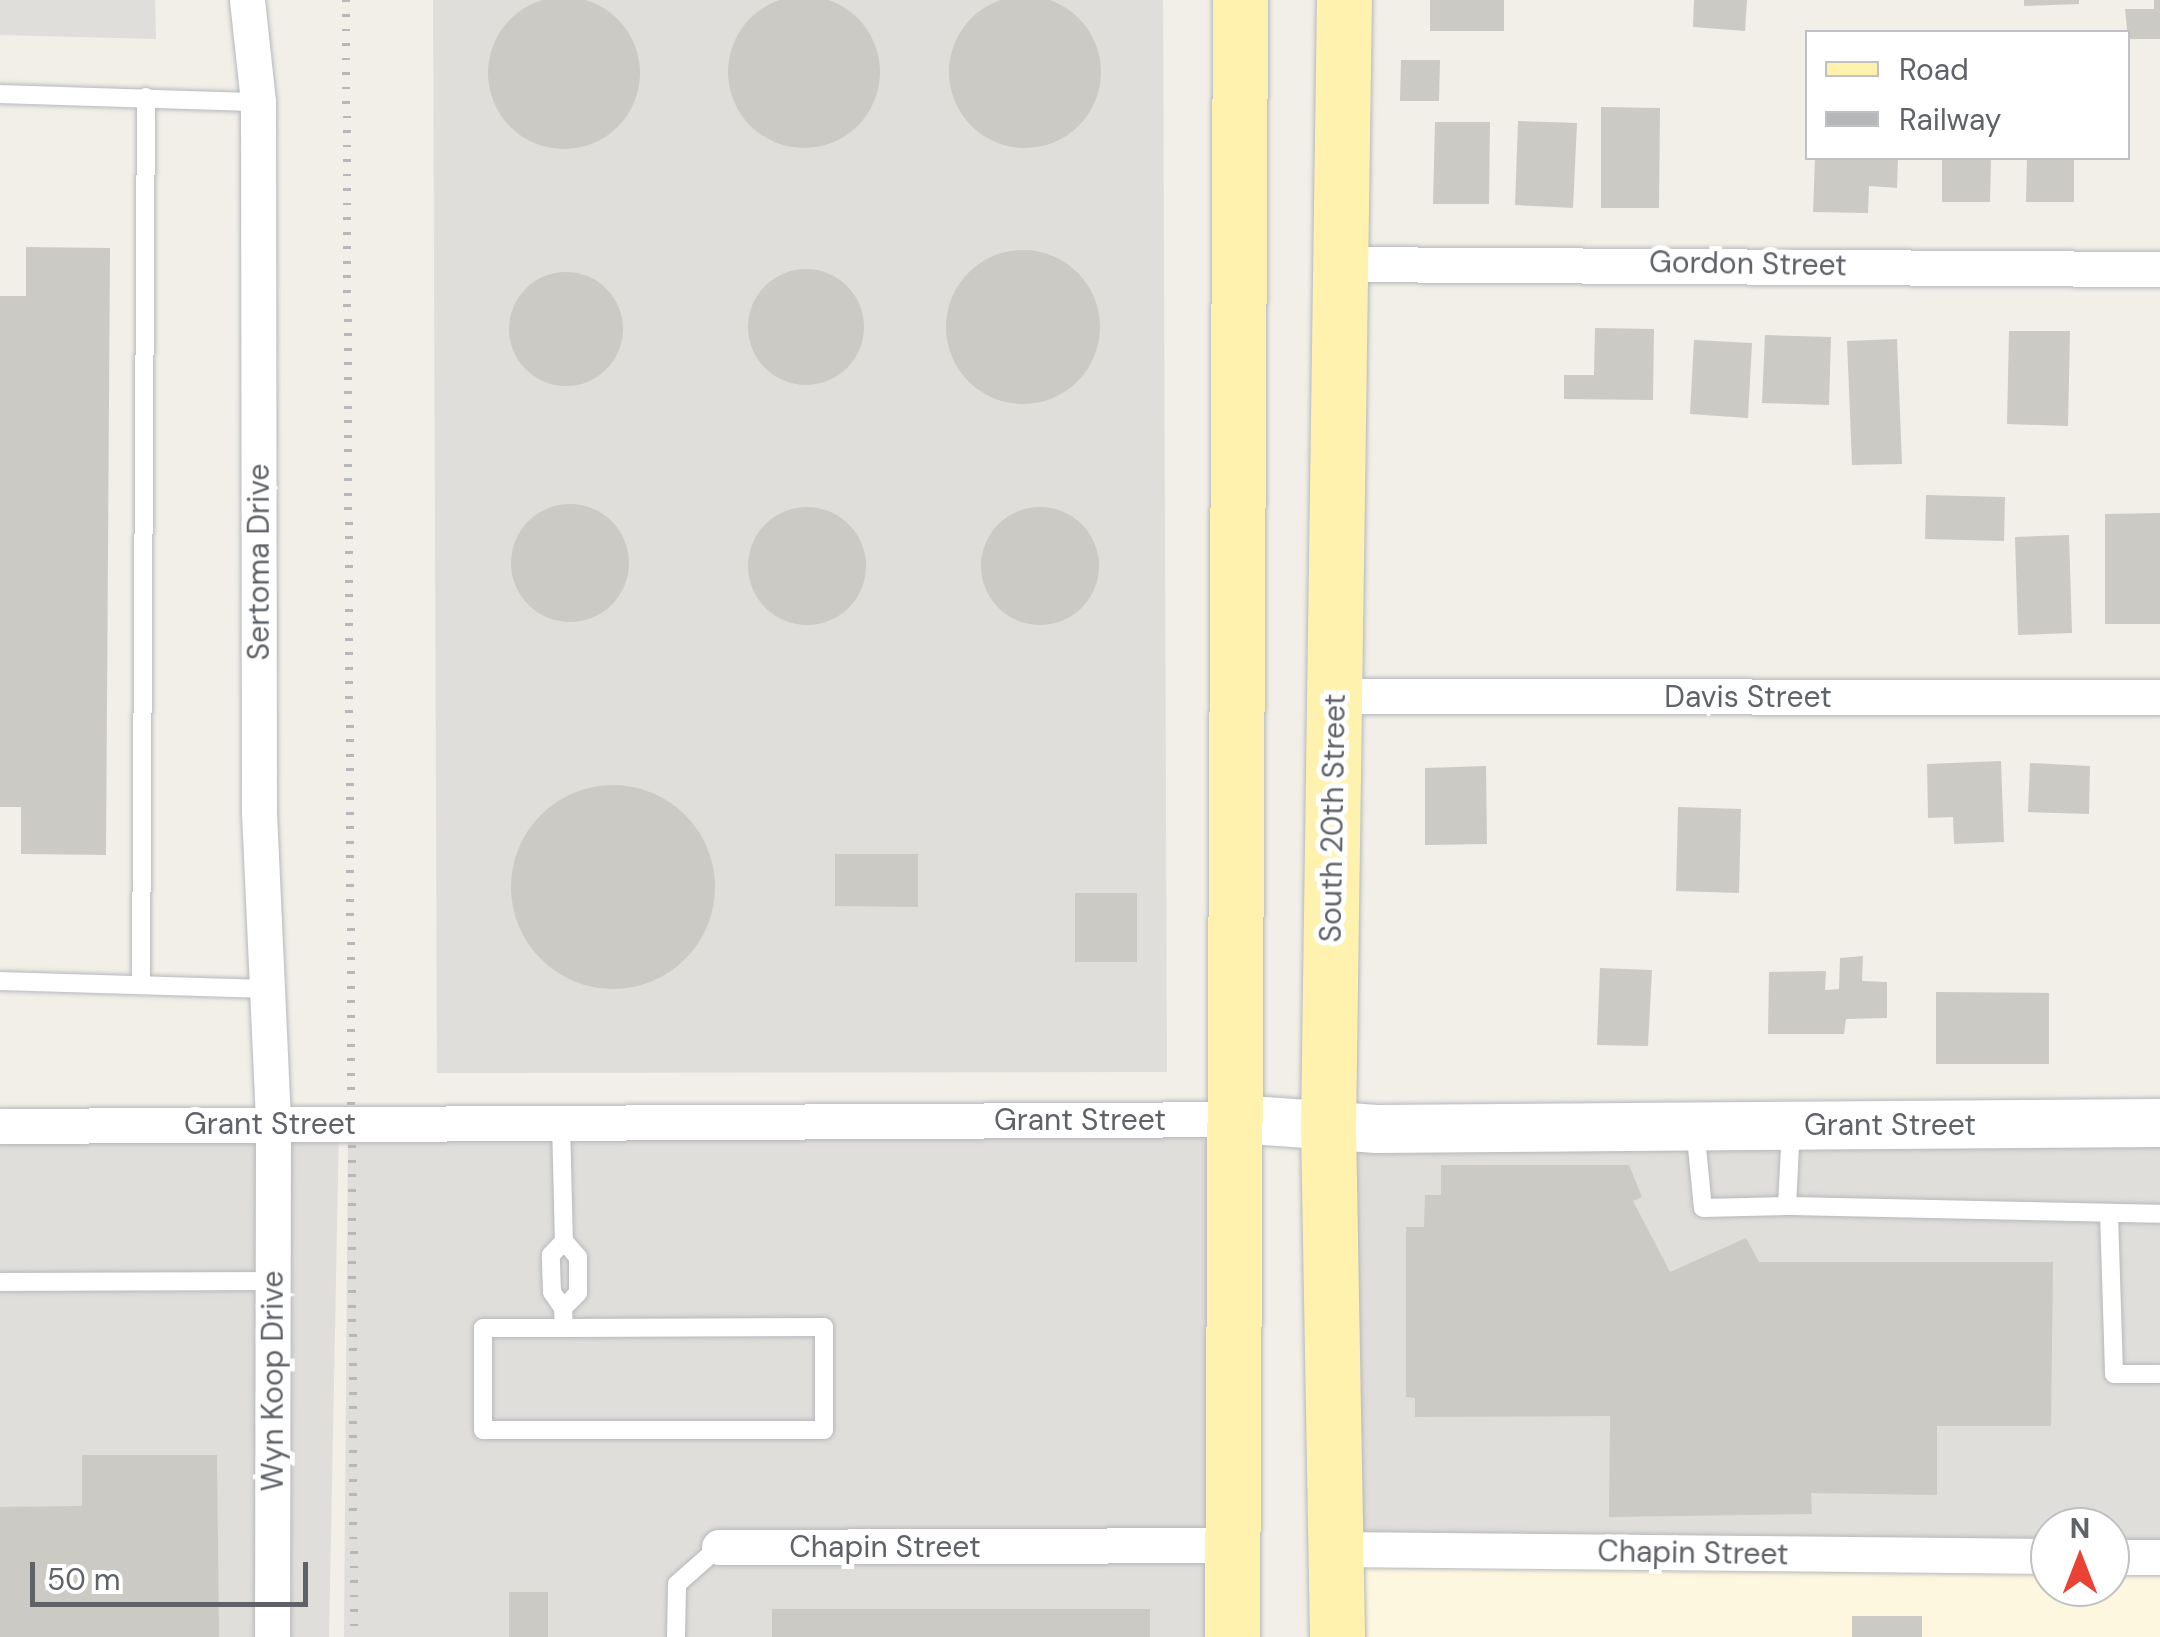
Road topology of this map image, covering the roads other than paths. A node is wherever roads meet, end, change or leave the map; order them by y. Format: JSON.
{"nodes":[{"id":1,"x":246,"y":0,"type":"edge"},
{"id":2,"x":1240,"y":0,"type":"edge"},
{"id":3,"x":1344,"y":0,"type":"edge"},
{"id":4,"x":0,"y":94,"type":"edge"},
{"id":5,"x":146,"y":97,"type":"junction"},
{"id":6,"x":258,"y":102,"type":"junction"},
{"id":7,"x":1336,"y":264,"type":"junction"},
{"id":8,"x":2160,"y":269,"type":"edge"},
{"id":9,"x":1336,"y":696,"type":"junction"},
{"id":10,"x":2160,"y":698,"type":"edge"},
{"id":11,"x":0,"y":981,"type":"edge"},
{"id":12,"x":141,"y":984,"type":"junction"},
{"id":13,"x":266,"y":989,"type":"junction"},
{"id":14,"x":1238,"y":1119,"type":"junction"},
{"id":15,"x":562,"y":1122,"type":"junction"},
{"id":16,"x":2160,"y":1123,"type":"edge"},
{"id":17,"x":273,"y":1124,"type":"junction"},
{"id":18,"x":0,"y":1126,"type":"edge"},
{"id":19,"x":1695,"y":1126,"type":"junction"},
{"id":20,"x":1792,"y":1126,"type":"junction"},
{"id":21,"x":1328,"y":1127,"type":"junction"},
{"id":22,"x":1787,"y":1206,"type":"junction"},
{"id":23,"x":2109,"y":1212,"type":"junction"},
{"id":24,"x":2160,"y":1214,"type":"edge"},
{"id":25,"x":564,"y":1241,"type":"junction"},
{"id":26,"x":273,"y":1281,"type":"junction"},
{"id":27,"x":0,"y":1282,"type":"edge"},
{"id":28,"x":563,"y":1308,"type":"junction"},
{"id":29,"x":564,"y":1328,"type":"junction"},
{"id":30,"x":2160,"y":1374,"type":"edge"},
{"id":31,"x":1231,"y":1545,"type":"junction"},
{"id":32,"x":719,"y":1547,"type":"joint"},
{"id":33,"x":1336,"y":1549,"type":"junction"},
{"id":34,"x":2030,"y":1556,"type":"edge"},
{"id":35,"x":2130,"y":1557,"type":"edge"},
{"id":36,"x":2160,"y":1557,"type":"edge"},
{"id":37,"x":272,"y":1637,"type":"edge"},
{"id":38,"x":676,"y":1637,"type":"edge"},
{"id":39,"x":1232,"y":1637,"type":"edge"},
{"id":40,"x":1337,"y":1637,"type":"edge"}],
"edges":[{"from":1,"to":6,"type":"street","name":"Sertoma Drive"},
{"from":2,"to":14,"type":"main road"},
{"from":3,"to":7,"type":"main road","name":"South 20th Street"},
{"from":4,"to":5,"type":"lane"},
{"from":5,"to":6,"type":"lane"},
{"from":5,"to":12,"type":"lane"},
{"from":6,"to":13,"type":"street","name":"Sertoma Drive"},
{"from":7,"to":8,"type":"street","name":"Gordon Street"},
{"from":7,"to":9,"type":"main road","name":"South 20th Street"},
{"from":9,"to":10,"type":"street","name":"Davis Street"},
{"from":9,"to":21,"type":"main road","name":"South 20th Street"},
{"from":11,"to":12,"type":"lane"},
{"from":12,"to":13,"type":"lane"},
{"from":13,"to":17,"type":"street","name":"Sertoma Drive"},
{"from":14,"to":15,"type":"street","name":"Grant Street"},
{"from":14,"to":21,"type":"street","name":"Grant Street"},
{"from":14,"to":31,"type":"main road"},
{"from":15,"to":17,"type":"street","name":"Grant Street"},
{"from":15,"to":25,"type":"lane"},
{"from":16,"to":20,"type":"street","name":"Grant Street"},
{"from":17,"to":18,"type":"street","name":"Grant Street"},
{"from":17,"to":26,"type":"street","name":"Wyn Koop Drive"},
{"from":19,"to":20,"type":"street","name":"Grant Street"},
{"from":19,"to":21,"type":"street","name":"Grant Street"},
{"from":19,"to":22,"type":"lane"},
{"from":20,"to":22,"type":"lane"},
{"from":21,"to":33,"type":"main road","name":"South 20th Street"},
{"from":22,"to":23,"type":"lane"},
{"from":23,"to":24,"type":"lane"},
{"from":23,"to":30,"type":"lane"},
{"from":25,"to":28,"type":"lane"},
{"from":25,"to":28,"type":"lane"},
{"from":26,"to":27,"type":"lane"},
{"from":26,"to":37,"type":"street","name":"Wyn Koop Drive"},
{"from":28,"to":29,"type":"lane"},
{"from":29,"to":29,"type":"lane"},
{"from":31,"to":32,"type":"street","name":"Chapin Street"},
{"from":31,"to":39,"type":"main road"},
{"from":32,"to":38,"type":"lane"},
{"from":33,"to":34,"type":"street","name":"Chapin Street"},
{"from":33,"to":40,"type":"main road","name":"South 20th Street"},
{"from":35,"to":36,"type":"street"}]}
